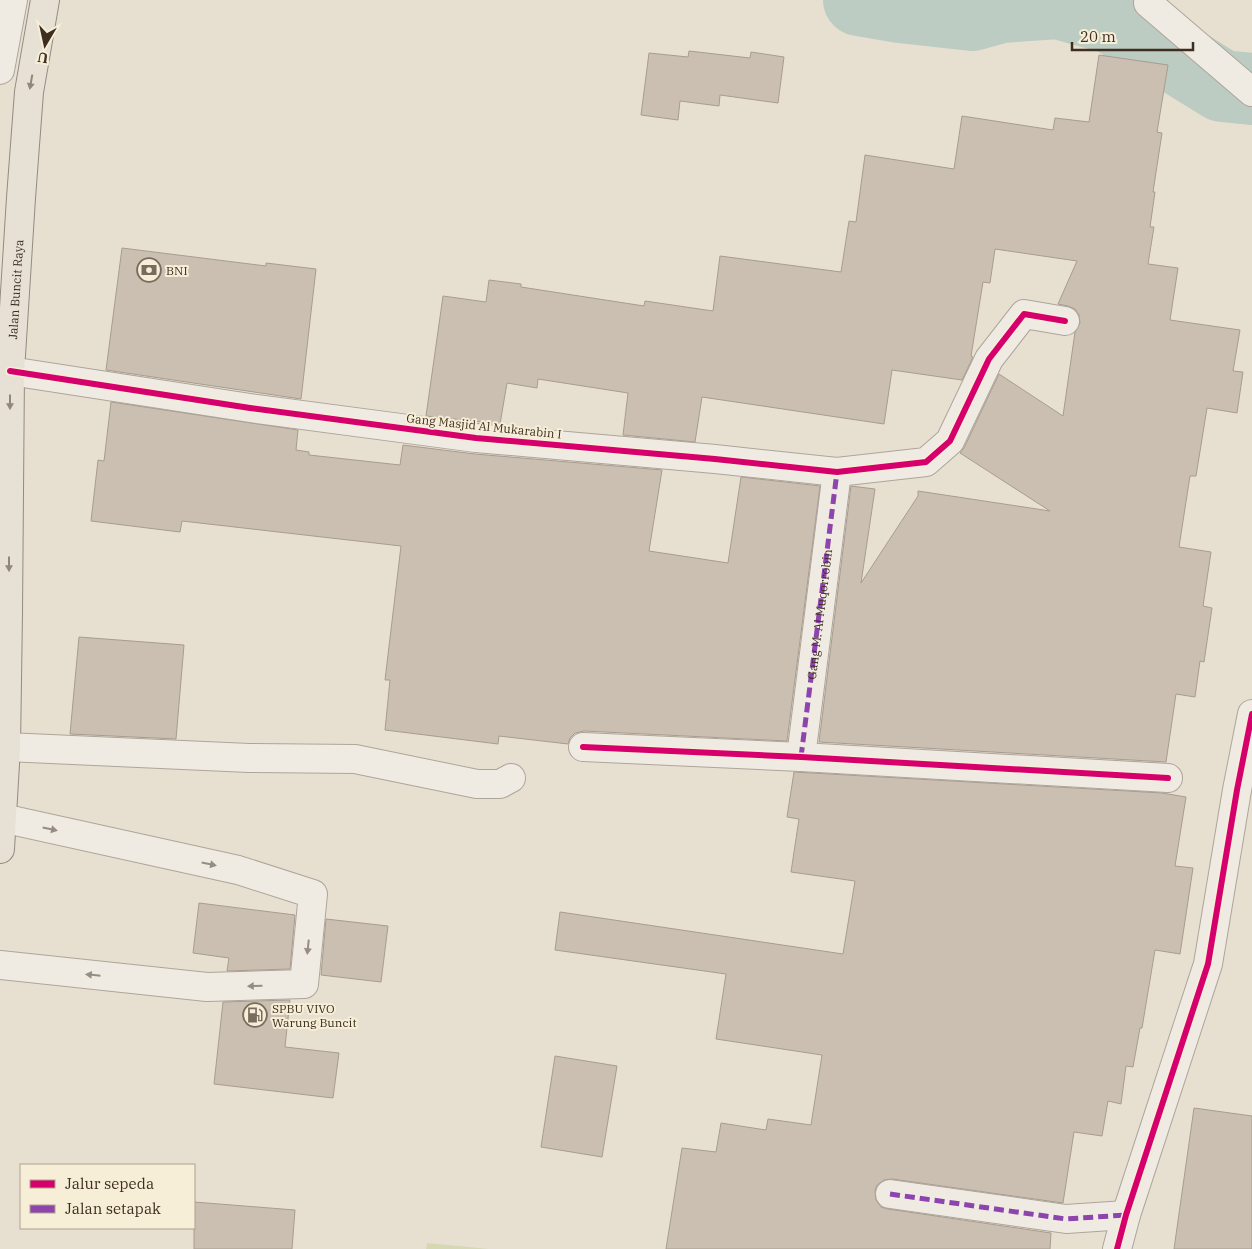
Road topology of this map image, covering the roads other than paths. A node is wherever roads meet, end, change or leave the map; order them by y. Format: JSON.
{"nodes":[{"id":1,"x":13,"y":0,"type":"edge"},
{"id":2,"x":46,"y":0,"type":"edge"},
{"id":3,"x":1148,"y":3,"type":"dead end"},
{"id":4,"x":0,"y":70,"type":"edge"},
{"id":5,"x":1252,"y":92,"type":"edge"},
{"id":6,"x":1064,"y":321,"type":"dead end"},
{"id":7,"x":10,"y":371,"type":"junction"},
{"id":8,"x":837,"y":472,"type":"junction"},
{"id":9,"x":1252,"y":714,"type":"edge"},
{"id":10,"x":6,"y":747,"type":"junction"},
{"id":11,"x":583,"y":747,"type":"dead end"},
{"id":12,"x":801,"y":757,"type":"junction"},
{"id":13,"x":511,"y":778,"type":"dead end"},
{"id":14,"x":1168,"y":778,"type":"dead end"},
{"id":15,"x":2,"y":818,"type":"junction"},
{"id":16,"x":0,"y":850,"type":"edge"},
{"id":17,"x":0,"y":965,"type":"edge"},
{"id":18,"x":890,"y":1194,"type":"dead end"},
{"id":19,"x":1126,"y":1215,"type":"junction"},
{"id":20,"x":1117,"y":1249,"type":"edge"}],
"edges":[{"from":1,"to":4,"type":"street"},
{"from":2,"to":7,"type":"main road","name":"Jalan Buncit Raya","one_way":true},
{"from":3,"to":5,"type":"street"},
{"from":6,"to":8,"type":"street","name":"Gang Masjid Al Mukarabin I"},
{"from":7,"to":8,"type":"street","name":"Gang Masjid Al Mukarabin I"},
{"from":7,"to":10,"type":"main road","name":"Jalan Buncit Raya","one_way":true},
{"from":8,"to":12,"type":"street","name":"Gang M. Al Muqorrobin"},
{"from":9,"to":19,"type":"street"},
{"from":10,"to":13,"type":"street"},
{"from":10,"to":15,"type":"main road","name":"Jalan Buncit Raya"},
{"from":11,"to":12,"type":"street"},
{"from":12,"to":14,"type":"street"},
{"from":15,"to":16,"type":"main road","name":"Jalan Buncit Raya"},
{"from":15,"to":17,"type":"street","one_way":true},
{"from":18,"to":19,"type":"street"},
{"from":19,"to":20,"type":"street"}]}
